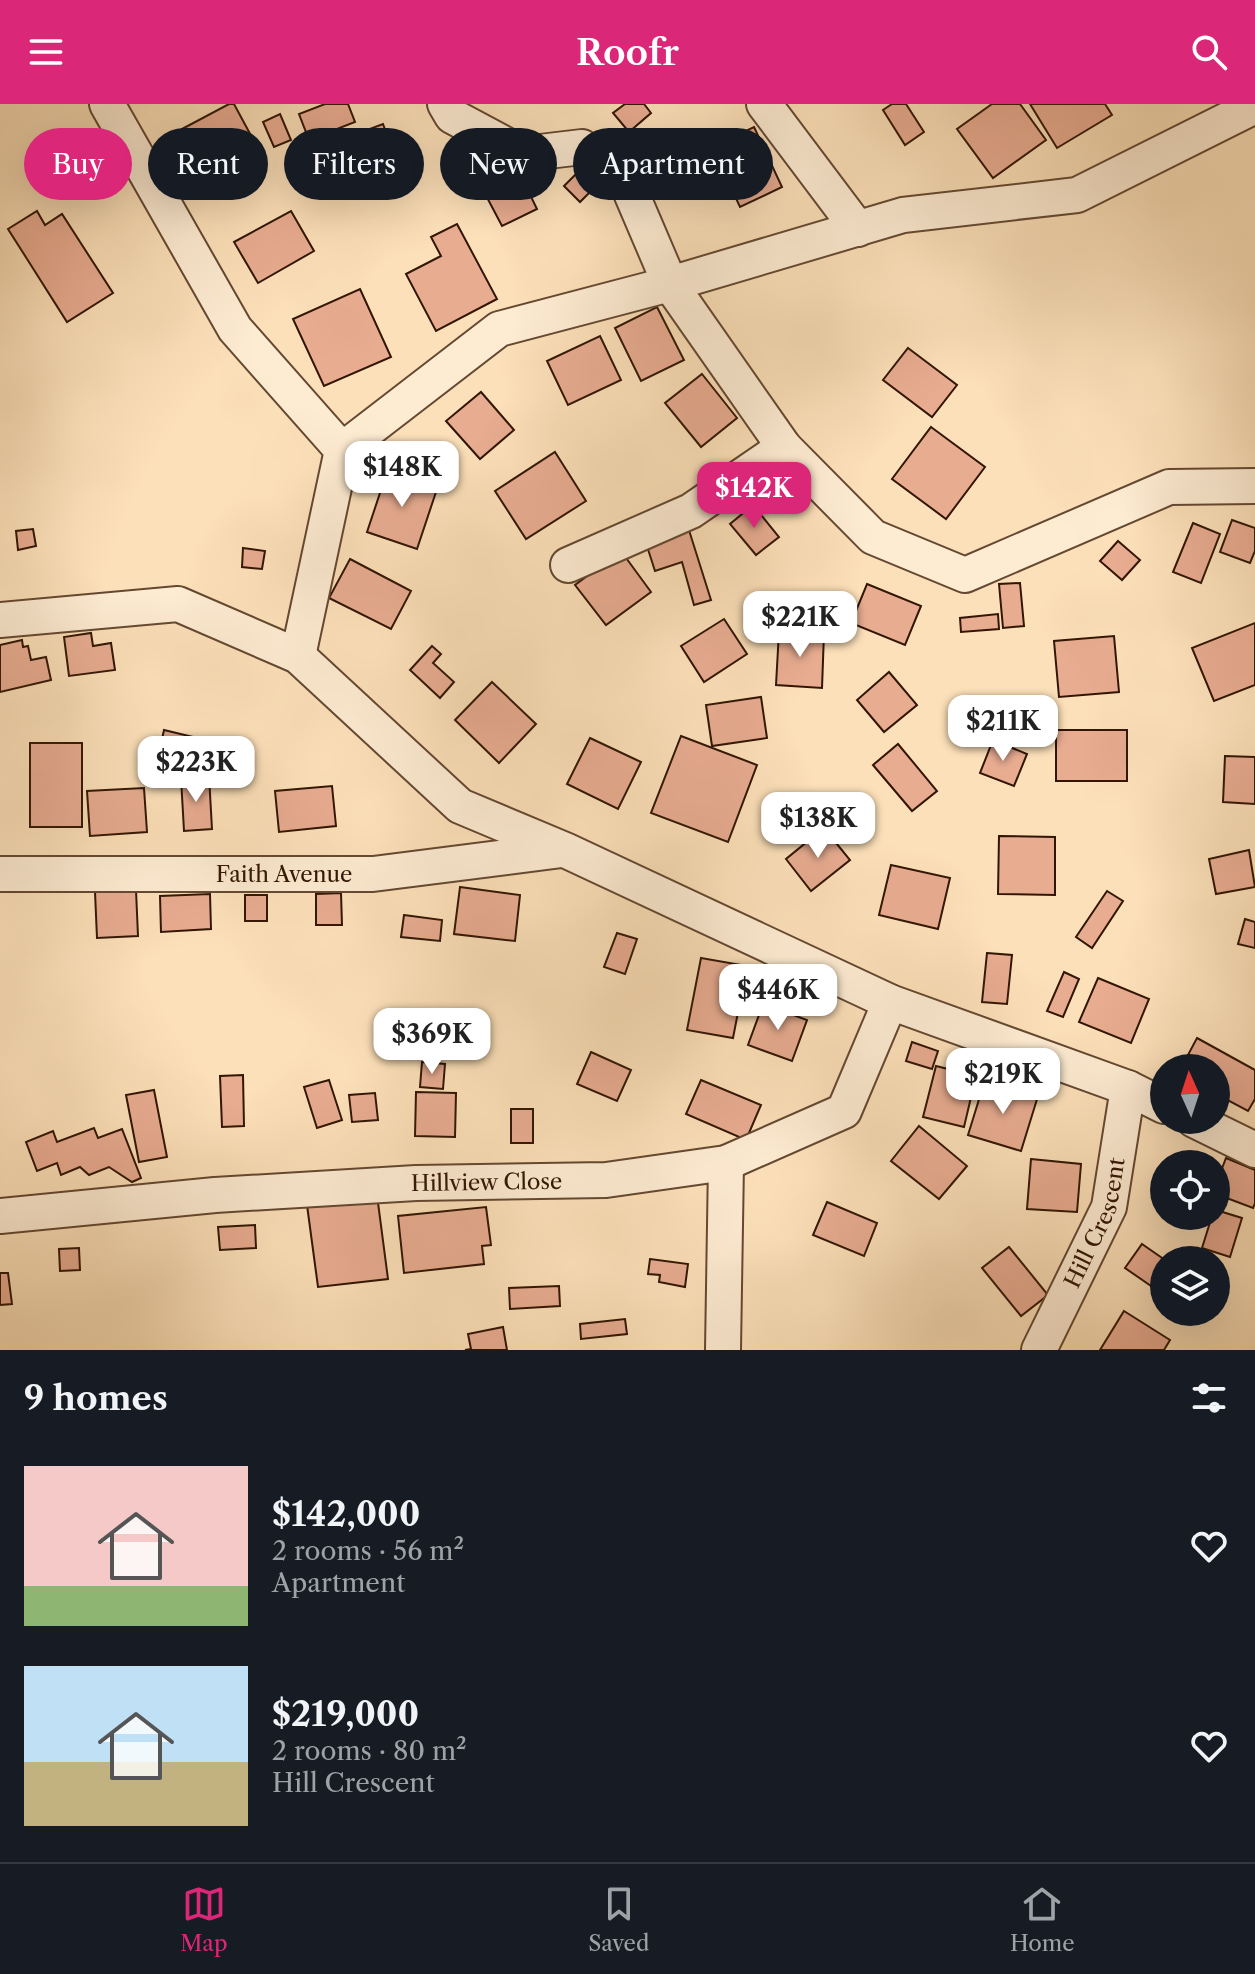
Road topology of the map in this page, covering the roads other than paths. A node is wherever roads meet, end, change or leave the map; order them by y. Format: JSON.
{"nodes":[{"id":1,"x":107,"y":104,"type":"edge"},
{"id":2,"x":445,"y":104,"type":"edge"},
{"id":3,"x":764,"y":104,"type":"edge"},
{"id":4,"x":1255,"y":106,"type":"edge"},
{"id":5,"x":858,"y":229,"type":"junction"},
{"id":6,"x":670,"y":284,"type":"junction"},
{"id":7,"x":784,"y":447,"type":"junction"},
{"id":8,"x":342,"y":450,"type":"junction"},
{"id":9,"x":1255,"y":486,"type":"edge"},
{"id":10,"x":568,"y":565,"type":"dead end"},
{"id":11,"x":0,"y":620,"type":"edge"},
{"id":12,"x":298,"y":656,"type":"junction"},
{"id":13,"x":565,"y":850,"type":"junction"},
{"id":14,"x":0,"y":874,"type":"edge"},
{"id":15,"x":890,"y":1002,"type":"junction"},
{"id":16,"x":1128,"y":1088,"type":"junction"},
{"id":17,"x":1150,"y":1099,"type":"edge"},
{"id":18,"x":1222,"y":1134,"type":"edge"},
{"id":19,"x":1255,"y":1150,"type":"edge"},
{"id":20,"x":726,"y":1163,"type":"junction"},
{"id":21,"x":0,"y":1216,"type":"edge"},
{"id":22,"x":723,"y":1350,"type":"edge"},
{"id":23,"x":1039,"y":1350,"type":"edge"}],
"edges":[{"from":1,"to":8,"type":"street"},
{"from":2,"to":6,"type":"street"},
{"from":3,"to":5,"type":"street"},
{"from":4,"to":5,"type":"street"},
{"from":5,"to":6,"type":"street"},
{"from":6,"to":7,"type":"street"},
{"from":6,"to":8,"type":"street"},
{"from":7,"to":9,"type":"street"},
{"from":7,"to":10,"type":"street"},
{"from":8,"to":12,"type":"street"},
{"from":11,"to":12,"type":"street"},
{"from":12,"to":13,"type":"street"},
{"from":13,"to":14,"type":"street","name":"Faith Avenue"},
{"from":13,"to":15,"type":"street"},
{"from":15,"to":16,"type":"street"},
{"from":15,"to":20,"type":"street","name":"Hillview Close"},
{"from":16,"to":17,"type":"street"},
{"from":16,"to":23,"type":"street","name":"Hill Crescent"},
{"from":18,"to":19,"type":"street"},
{"from":20,"to":21,"type":"street","name":"Hillview Close"},
{"from":20,"to":22,"type":"street"}]}
